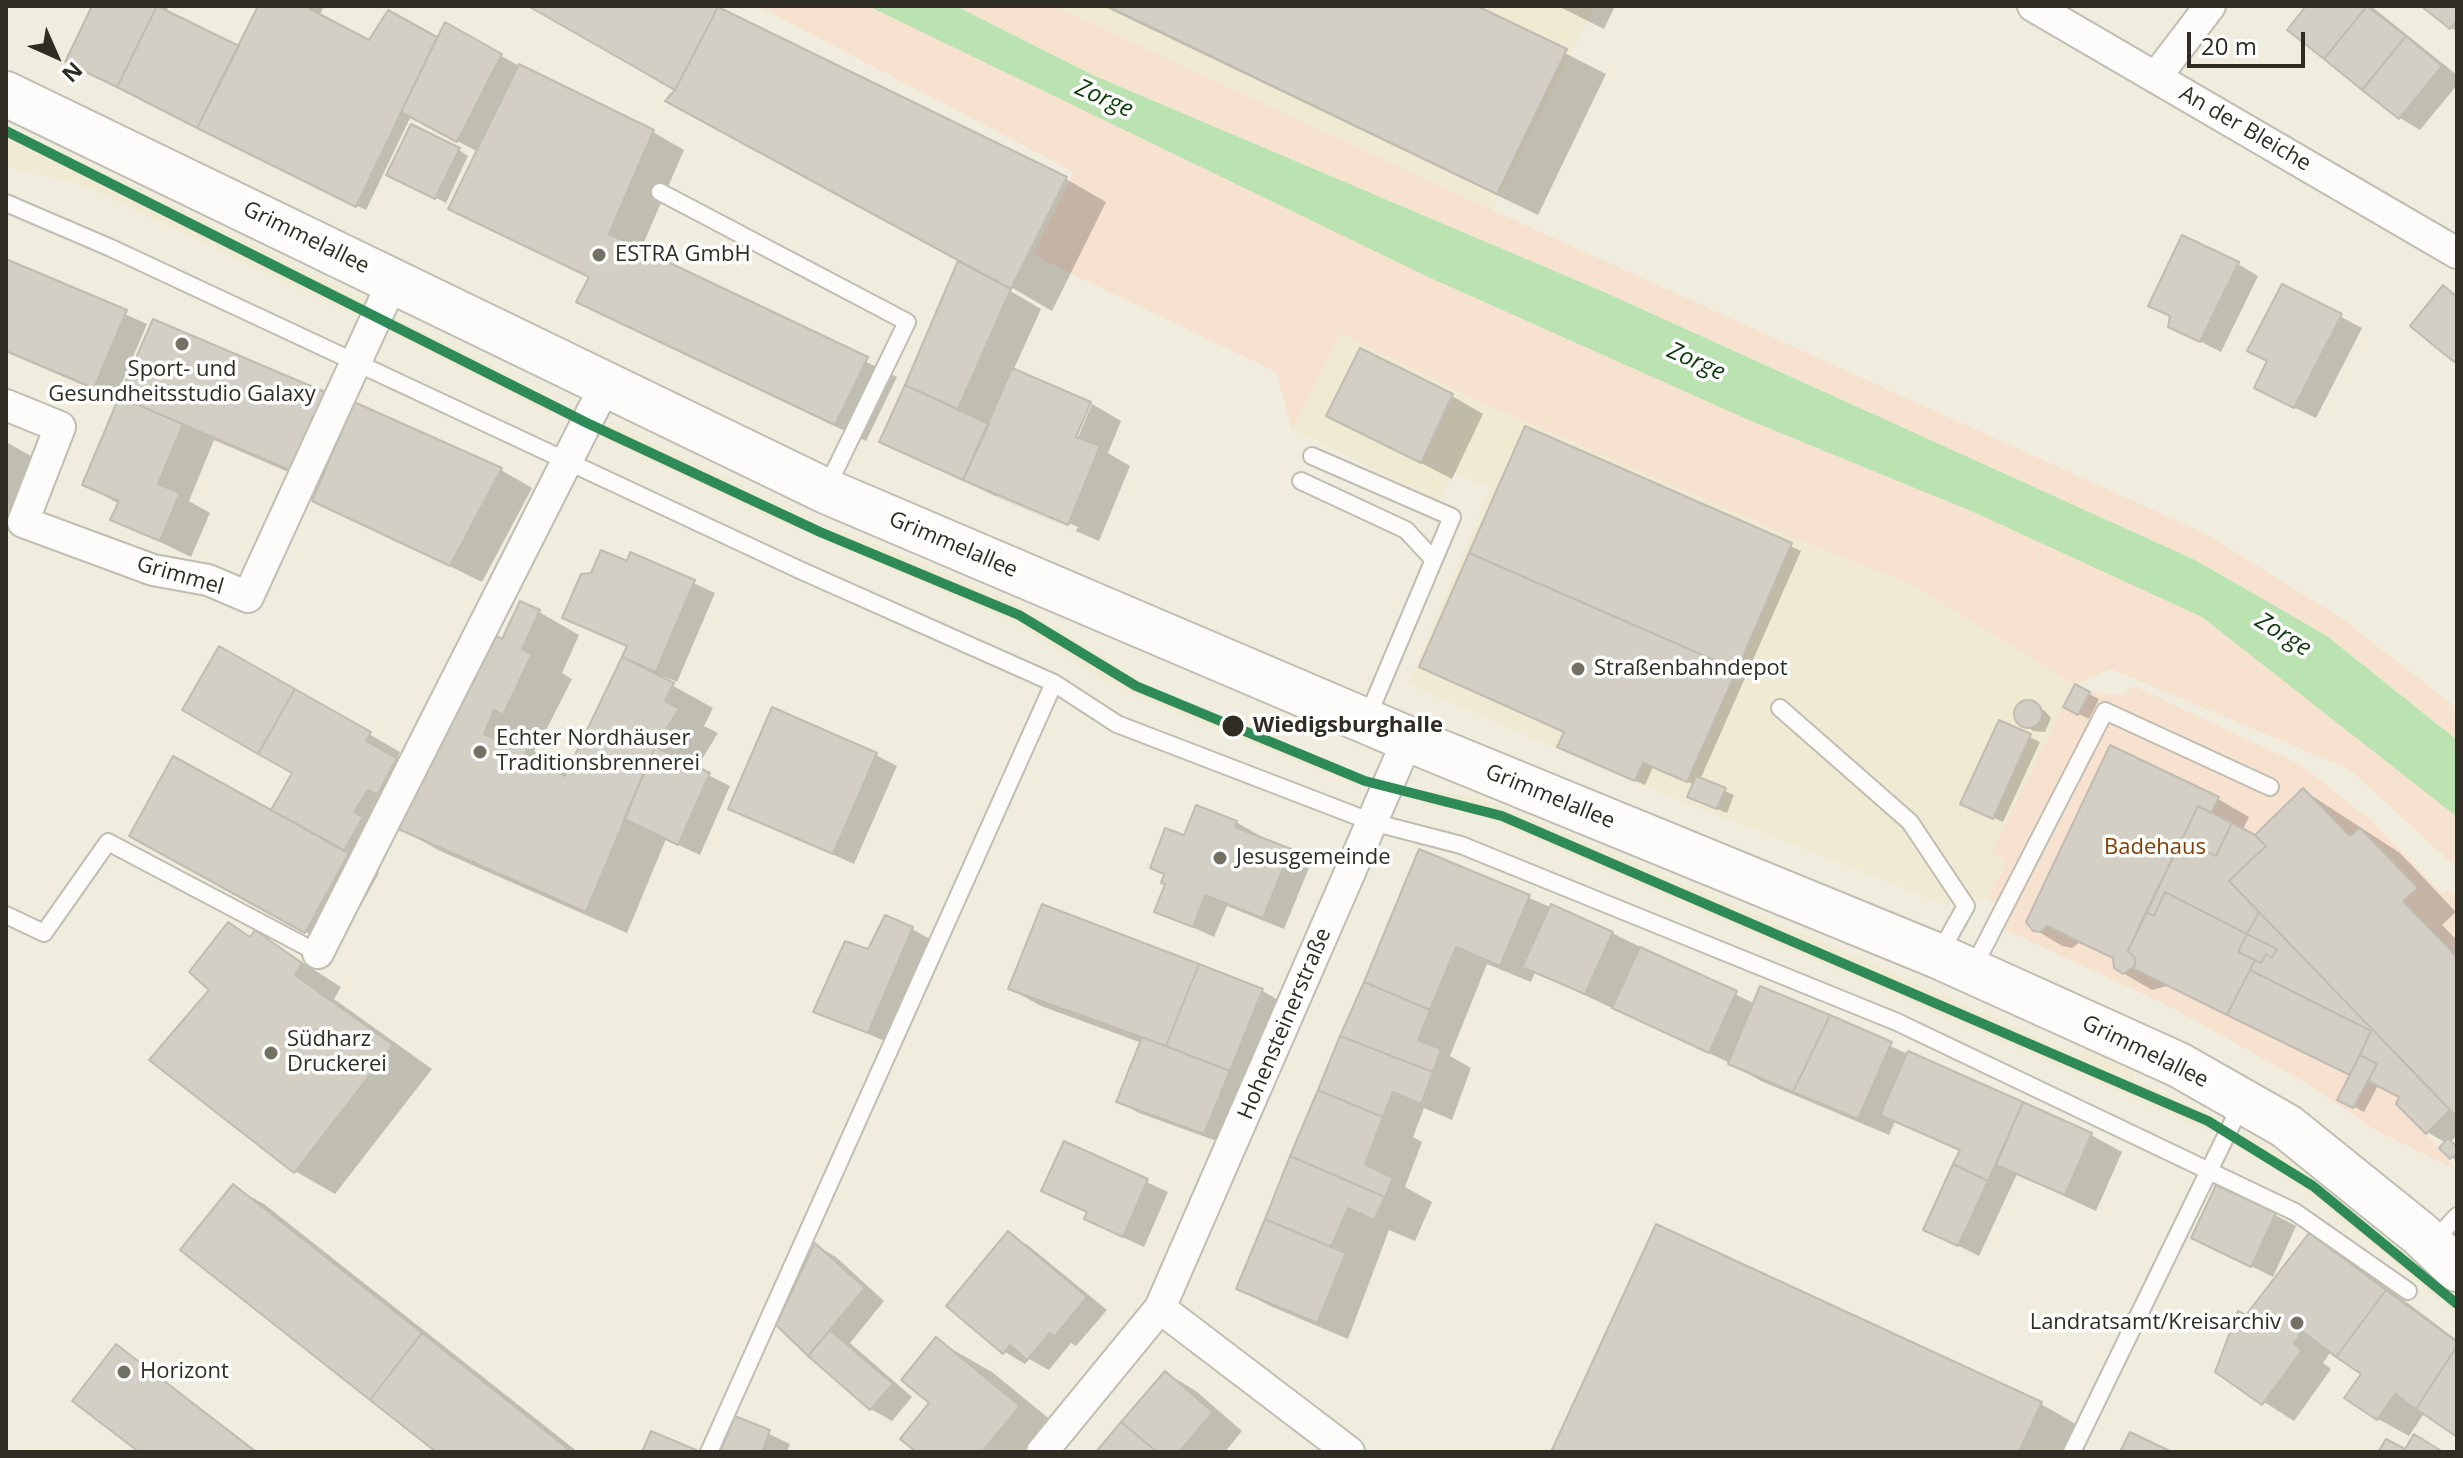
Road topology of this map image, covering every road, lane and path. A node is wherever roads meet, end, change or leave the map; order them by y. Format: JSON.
{"nodes":[{"id":1,"x":2033,"y":6,"type":"edge"},
{"id":2,"x":2210,"y":6,"type":"edge"},
{"id":3,"x":2156,"y":77,"type":"junction"},
{"id":4,"x":6,"y":94,"type":"edge"},
{"id":5,"x":660,"y":192,"type":"dead end"},
{"id":6,"x":6,"y":203,"type":"edge"},
{"id":7,"x":2457,"y":253,"type":"edge"},
{"id":8,"x":394,"y":279,"type":"junction"},
{"id":9,"x":356,"y":366,"type":"junction"},
{"id":10,"x":605,"y":386,"type":"junction"},
{"id":11,"x":6,"y":405,"type":"edge"},
{"id":12,"x":1312,"y":456,"type":"dead end"},
{"id":13,"x":567,"y":462,"type":"junction"},
{"id":14,"x":1301,"y":481,"type":"dead end"},
{"id":15,"x":826,"y":491,"type":"junction"},
{"id":16,"x":1433,"y":559,"type":"junction"},
{"id":17,"x":1054,"y":683,"type":"junction"},
{"id":18,"x":1780,"y":708,"type":"dead end"},
{"id":19,"x":1366,"y":720,"type":"junction"},
{"id":20,"x":1408,"y":739,"type":"junction"},
{"id":21,"x":2270,"y":787,"type":"dead end"},
{"id":22,"x":1372,"y":822,"type":"junction"},
{"id":23,"x":6,"y":915,"type":"edge"},
{"id":24,"x":318,"y":953,"type":"joint"},
{"id":25,"x":1955,"y":964,"type":"junction"},
{"id":26,"x":2243,"y":1101,"type":"junction"},
{"id":27,"x":2207,"y":1169,"type":"junction"},
{"id":28,"x":2448,"y":1243,"type":"edge"},
{"id":29,"x":2408,"y":1291,"type":"dead end"},
{"id":30,"x":1160,"y":1308,"type":"junction"},
{"id":31,"x":709,"y":1452,"type":"edge"},
{"id":32,"x":1042,"y":1452,"type":"edge"},
{"id":33,"x":1349,"y":1452,"type":"edge"},
{"id":34,"x":2072,"y":1452,"type":"edge"}],
"edges":[{"from":1,"to":3,"type":"street","name":"An der Bleiche"},
{"from":2,"to":3,"type":"street"},
{"from":3,"to":7,"type":"street","name":"An der Bleiche"},
{"from":4,"to":8,"type":"main road","name":"Grimmelallee"},
{"from":5,"to":15,"type":"lane"},
{"from":6,"to":9,"type":"lane"},
{"from":8,"to":9,"type":"street","name":"Grimmel"},
{"from":8,"to":10,"type":"main road","name":"Grimmelallee"},
{"from":9,"to":11,"type":"street","name":"Grimmel"},
{"from":9,"to":13,"type":"lane"},
{"from":10,"to":13,"type":"street"},
{"from":10,"to":15,"type":"main road","name":"Grimmelallee"},
{"from":12,"to":16,"type":"lane"},
{"from":13,"to":17,"type":"lane"},
{"from":13,"to":24,"type":"street"},
{"from":14,"to":16,"type":"lane"},
{"from":15,"to":19,"type":"main road","name":"Grimmelallee"},
{"from":16,"to":19,"type":"lane"},
{"from":17,"to":22,"type":"lane"},
{"from":17,"to":31,"type":"lane"},
{"from":18,"to":25,"type":"lane"},
{"from":19,"to":20,"type":"main road","name":"Grimmelallee"},
{"from":20,"to":22,"type":"street","name":"Hohensteinerstraße"},
{"from":20,"to":25,"type":"main road","name":"Grimmelallee"},
{"from":21,"to":25,"type":"lane"},
{"from":22,"to":27,"type":"lane"},
{"from":22,"to":30,"type":"street","name":"Hohensteinerstraße"},
{"from":23,"to":24,"type":"lane"},
{"from":25,"to":26,"type":"main road","name":"Grimmelallee"},
{"from":26,"to":27,"type":"lane"},
{"from":26,"to":28,"type":"main road","name":"Grimmelallee"},
{"from":27,"to":29,"type":"lane"},
{"from":27,"to":34,"type":"lane"},
{"from":30,"to":32,"type":"street","name":"Hohensteinerstraße"},
{"from":30,"to":33,"type":"street"}]}
